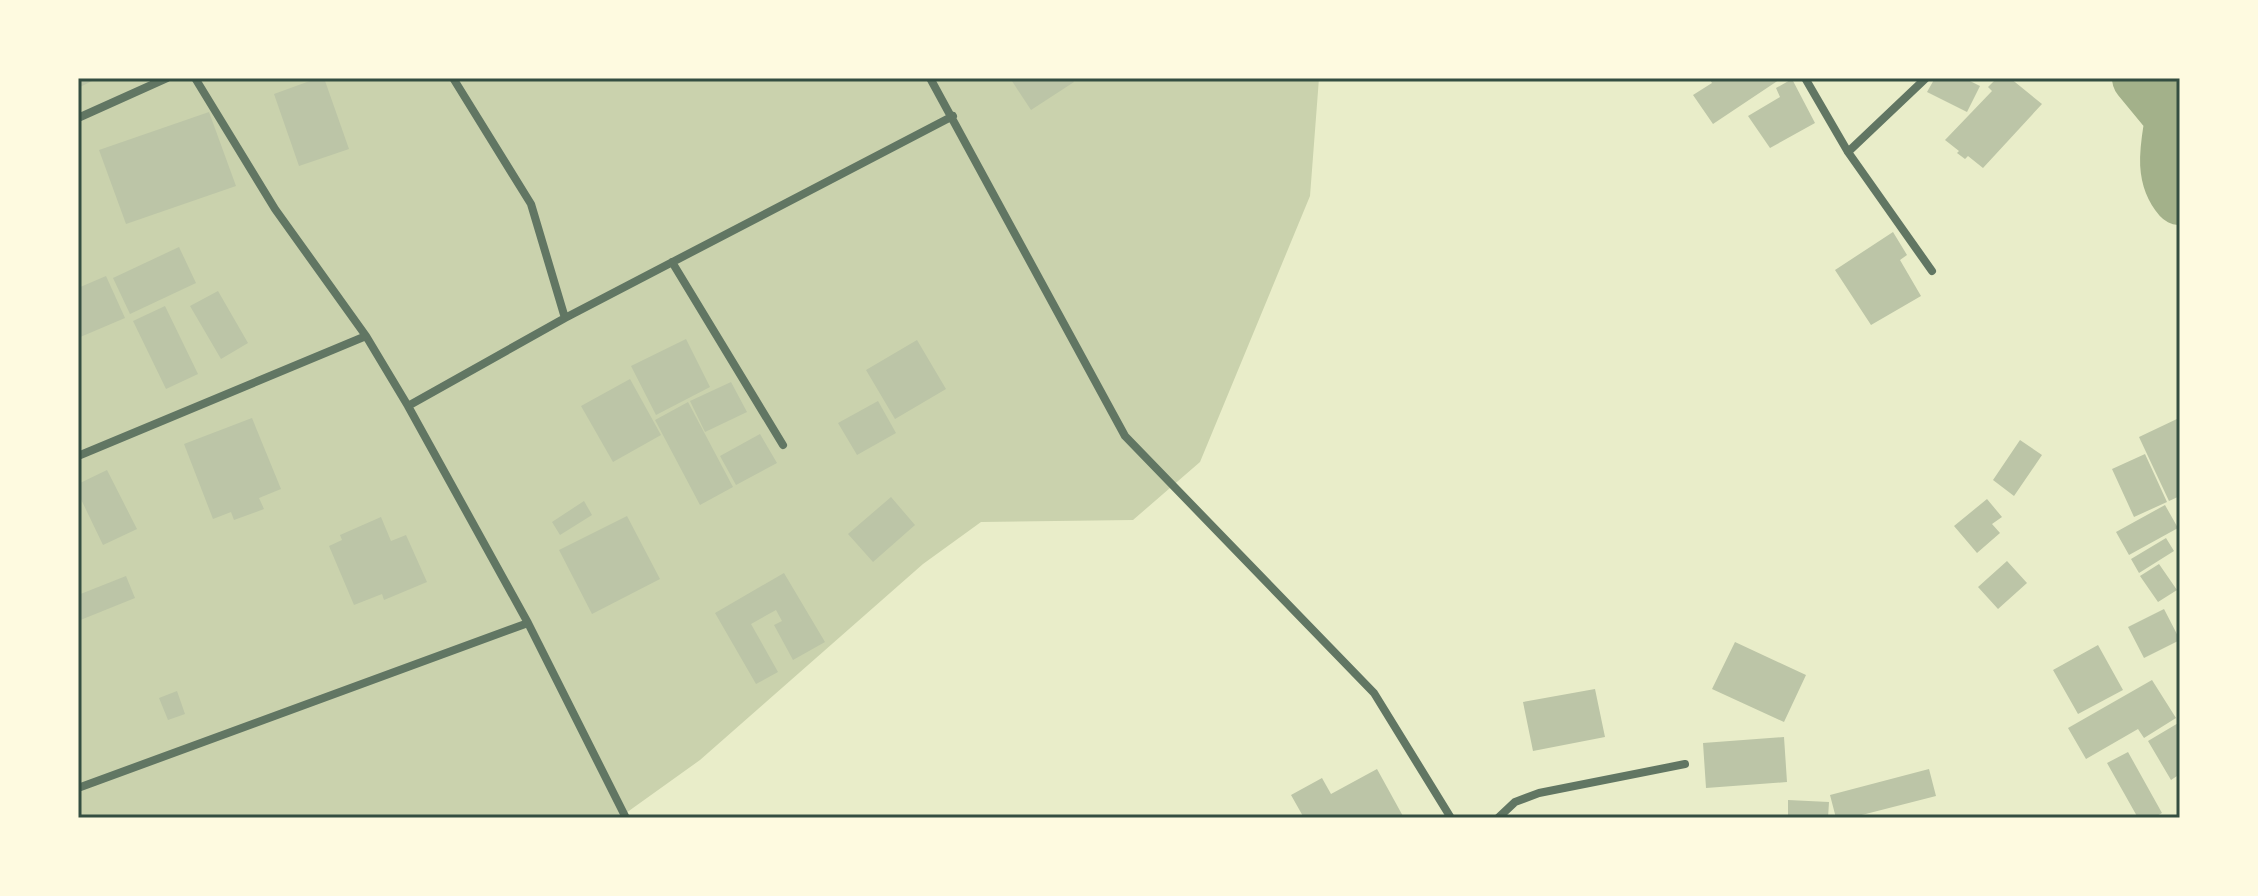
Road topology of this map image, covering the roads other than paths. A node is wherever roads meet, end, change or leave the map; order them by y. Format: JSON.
{"nodes":[{"id":1,"x":167,"y":78,"type":"edge"},
{"id":2,"x":195,"y":78,"type":"edge"},
{"id":3,"x":453,"y":78,"type":"edge"},
{"id":4,"x":930,"y":78,"type":"edge"},
{"id":5,"x":1805,"y":78,"type":"edge"},
{"id":6,"x":1926,"y":78,"type":"edge"},
{"id":7,"x":953,"y":116,"type":"junction"},
{"id":8,"x":78,"y":118,"type":"edge"},
{"id":9,"x":1848,"y":152,"type":"junction"},
{"id":10,"x":672,"y":262,"type":"junction"},
{"id":11,"x":1932,"y":271,"type":"dead end"},
{"id":12,"x":565,"y":318,"type":"junction"},
{"id":13,"x":366,"y":336,"type":"junction"},
{"id":14,"x":408,"y":406,"type":"junction"},
{"id":15,"x":783,"y":445,"type":"dead end"},
{"id":16,"x":78,"y":456,"type":"edge"},
{"id":17,"x":528,"y":623,"type":"junction"},
{"id":18,"x":1685,"y":764,"type":"dead end"},
{"id":19,"x":78,"y":788,"type":"edge"},
{"id":20,"x":626,"y":818,"type":"edge"},
{"id":21,"x":1451,"y":818,"type":"edge"},
{"id":22,"x":1498,"y":818,"type":"edge"}],
"edges":[{"from":1,"to":8,"type":"street"},
{"from":2,"to":13,"type":"street"},
{"from":3,"to":12,"type":"street"},
{"from":4,"to":7,"type":"street"},
{"from":5,"to":9,"type":"street"},
{"from":6,"to":9,"type":"street"},
{"from":7,"to":10,"type":"street"},
{"from":7,"to":21,"type":"street"},
{"from":9,"to":11,"type":"street"},
{"from":10,"to":12,"type":"street"},
{"from":10,"to":15,"type":"street"},
{"from":12,"to":14,"type":"street"},
{"from":13,"to":14,"type":"street"},
{"from":13,"to":16,"type":"street"},
{"from":14,"to":17,"type":"street"},
{"from":17,"to":19,"type":"street"},
{"from":17,"to":20,"type":"street"},
{"from":18,"to":22,"type":"street"}]}
